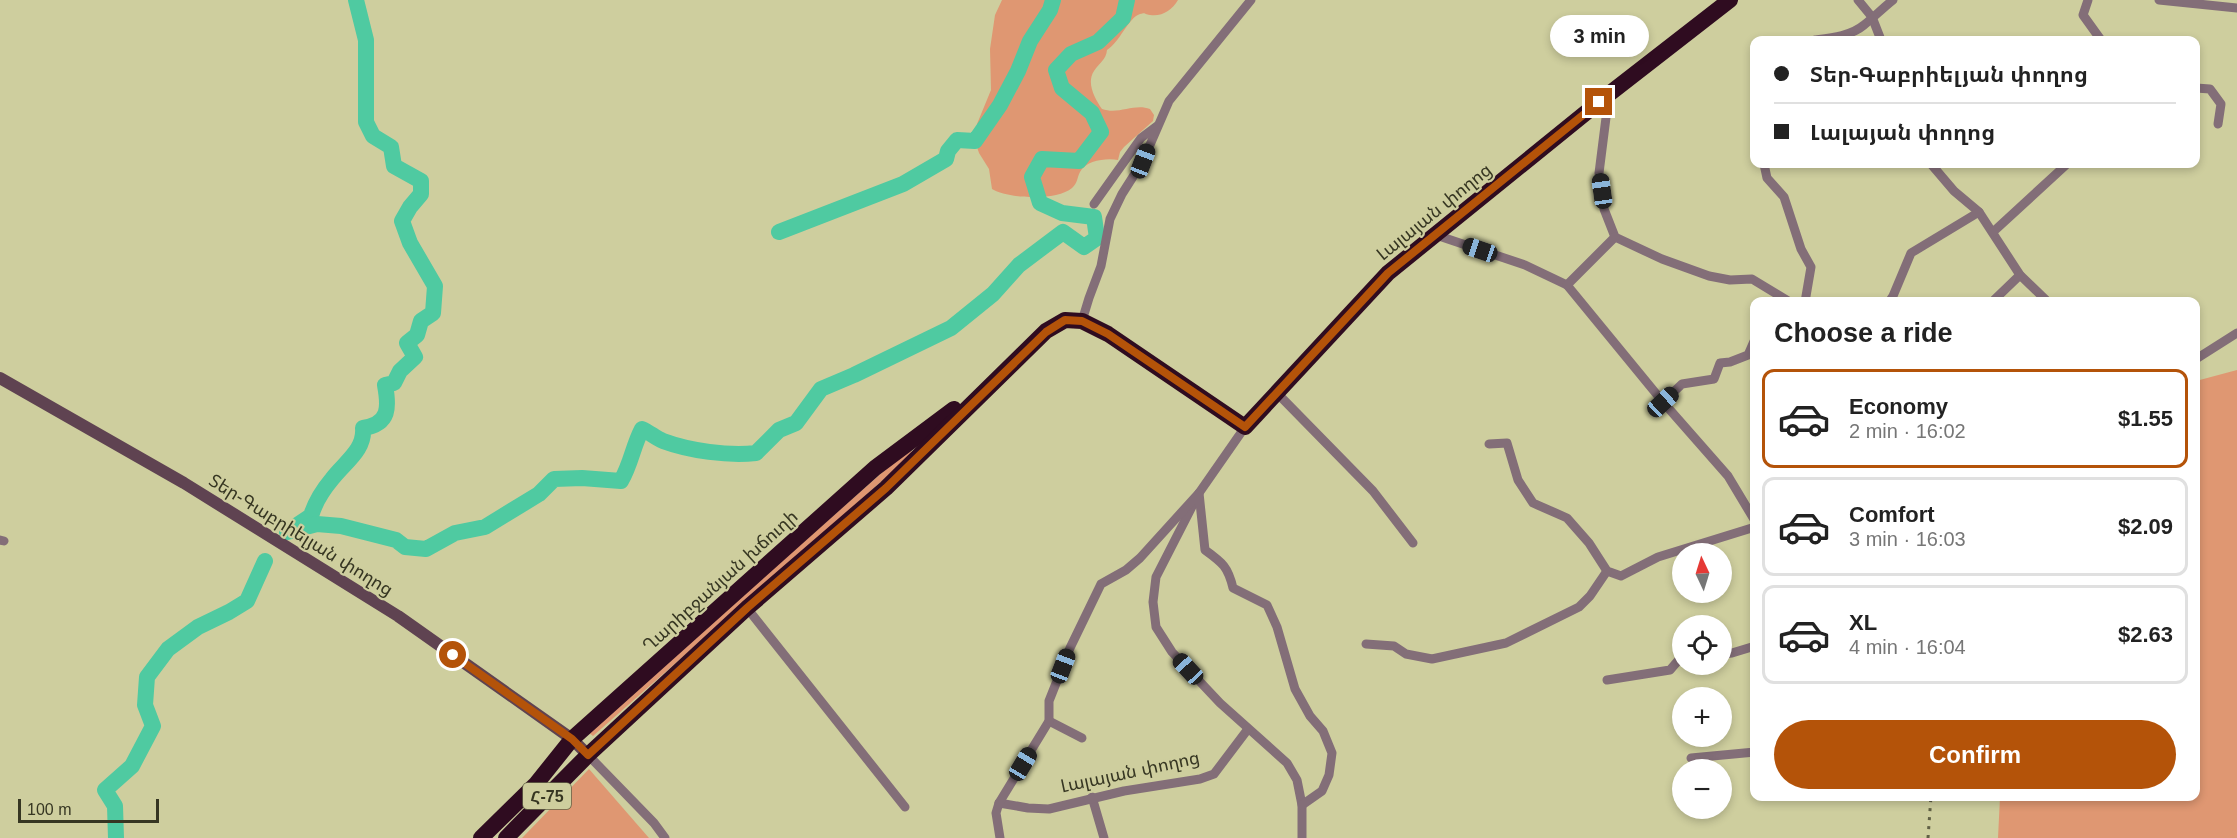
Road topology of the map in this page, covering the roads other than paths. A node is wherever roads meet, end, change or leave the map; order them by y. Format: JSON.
{"nodes":[{"id":1,"x":1251,"y":0,"type":"edge"},
{"id":2,"x":1730,"y":0,"type":"edge"},
{"id":3,"x":1858,"y":0,"type":"edge"},
{"id":4,"x":1893,"y":0,"type":"edge"},
{"id":5,"x":2088,"y":0,"type":"edge"},
{"id":6,"x":2159,"y":0,"type":"edge"},
{"id":7,"x":2218,"y":4,"type":"edge"},
{"id":8,"x":2237,"y":8,"type":"edge"},
{"id":9,"x":1872,"y":17,"type":"junction"},
{"id":10,"x":1842,"y":36,"type":"edge"},
{"id":11,"x":1879,"y":36,"type":"edge"},
{"id":12,"x":2098,"y":36,"type":"edge"},
{"id":13,"x":2200,"y":88,"type":"edge"},
{"id":14,"x":1609,"y":94,"type":"junction"},
{"id":15,"x":2218,"y":124,"type":"dead end"},
{"id":16,"x":1156,"y":126,"type":"junction"},
{"id":17,"x":1765,"y":168,"type":"edge"},
{"id":18,"x":1934,"y":168,"type":"edge"},
{"id":19,"x":2063,"y":168,"type":"edge"},
{"id":20,"x":1094,"y":204,"type":"dead end"},
{"id":21,"x":1979,"y":212,"type":"junction"},
{"id":22,"x":1993,"y":232,"type":"junction"},
{"id":23,"x":1436,"y":235,"type":"junction"},
{"id":24,"x":1615,"y":237,"type":"junction"},
{"id":25,"x":2020,"y":275,"type":"junction"},
{"id":26,"x":1568,"y":285,"type":"junction"},
{"id":27,"x":1772,"y":297,"type":"edge"},
{"id":28,"x":1806,"y":297,"type":"edge"},
{"id":29,"x":1892,"y":297,"type":"edge"},
{"id":30,"x":1997,"y":297,"type":"edge"},
{"id":31,"x":2043,"y":297,"type":"edge"},
{"id":32,"x":1082,"y":321,"type":"junction"},
{"id":33,"x":2237,"y":333,"type":"edge"},
{"id":34,"x":1750,"y":350,"type":"edge"},
{"id":35,"x":2200,"y":356,"type":"edge"},
{"id":36,"x":1002,"y":372,"type":"junction"},
{"id":37,"x":0,"y":378,"type":"edge"},
{"id":38,"x":1276,"y":392,"type":"junction"},
{"id":39,"x":1663,"y":402,"type":"junction"},
{"id":40,"x":1245,"y":427,"type":"junction"},
{"id":41,"x":1489,"y":444,"type":"dead end"},
{"id":42,"x":1199,"y":493,"type":"junction"},
{"id":43,"x":1750,"y":513,"type":"edge"},
{"id":44,"x":1750,"y":528,"type":"edge"},
{"id":45,"x":1413,"y":543,"type":"dead end"},
{"id":46,"x":1607,"y":572,"type":"junction"},
{"id":47,"x":747,"y":608,"type":"junction"},
{"id":48,"x":1366,"y":644,"type":"dead end"},
{"id":49,"x":1750,"y":647,"type":"edge"},
{"id":50,"x":1732,"y":653,"type":"edge"},
{"id":51,"x":1672,"y":668,"type":"edge"},
{"id":52,"x":1607,"y":680,"type":"dead end"},
{"id":53,"x":1049,"y":721,"type":"junction"},
{"id":54,"x":1248,"y":729,"type":"junction"},
{"id":55,"x":1082,"y":738,"type":"dead end"},
{"id":56,"x":572,"y":739,"type":"junction"},
{"id":57,"x":1750,"y":752,"type":"edge"},
{"id":58,"x":588,"y":755,"type":"junction"},
{"id":59,"x":1691,"y":758,"type":"dead end"},
{"id":60,"x":1092,"y":797,"type":"junction"},
{"id":61,"x":999,"y":803,"type":"junction"},
{"id":62,"x":1302,"y":805,"type":"junction"},
{"id":63,"x":905,"y":807,"type":"dead end"},
{"id":64,"x":481,"y":838,"type":"edge"},
{"id":65,"x":506,"y":838,"type":"edge"},
{"id":66,"x":665,"y":838,"type":"edge"},
{"id":67,"x":1000,"y":838,"type":"edge"},
{"id":68,"x":1104,"y":838,"type":"edge"},
{"id":69,"x":1302,"y":838,"type":"edge"}],
"edges":[{"from":1,"to":16,"type":"street"},
{"from":2,"to":14,"type":"highway","name":"Լալայան փողոց"},
{"from":3,"to":9,"type":"street"},
{"from":4,"to":9,"type":"street"},
{"from":5,"to":12,"type":"street"},
{"from":6,"to":7,"type":"street"},
{"from":7,"to":8,"type":"street"},
{"from":9,"to":10,"type":"street"},
{"from":9,"to":11,"type":"street"},
{"from":13,"to":15,"type":"street"},
{"from":14,"to":23,"type":"highway","name":"Լալայան փողոց"},
{"from":14,"to":24,"type":"street"},
{"from":16,"to":20,"type":"street"},
{"from":16,"to":32,"type":"street"},
{"from":17,"to":28,"type":"street"},
{"from":18,"to":21,"type":"street"},
{"from":19,"to":22,"type":"street"},
{"from":21,"to":22,"type":"street"},
{"from":21,"to":29,"type":"street"},
{"from":22,"to":25,"type":"street"},
{"from":23,"to":26,"type":"street"},
{"from":23,"to":38,"type":"highway","name":"Լալայան փողոց"},
{"from":24,"to":26,"type":"street"},
{"from":24,"to":27,"type":"street"},
{"from":25,"to":30,"type":"street"},
{"from":25,"to":31,"type":"street"},
{"from":26,"to":39,"type":"street"},
{"from":32,"to":36,"type":"highway","name":"Ղարիբջանյան խճուղի","number":"Հ-75"},
{"from":32,"to":40,"type":"highway"},
{"from":33,"to":35,"type":"street"},
{"from":34,"to":39,"type":"street"},
{"from":36,"to":47,"type":"highway","name":"Ղարիբջանյան խճուղի","number":"Հ-75"},
{"from":36,"to":56,"type":"highway","name":"Ղարիբջանյան խճուղի","number":"Հ-75"},
{"from":37,"to":56,"type":"main road","name":"Տեր-Գաբրիելյան փողոց"},
{"from":38,"to":40,"type":"highway","name":"Լալայան փողոց"},
{"from":38,"to":45,"type":"street"},
{"from":39,"to":43,"type":"street"},
{"from":40,"to":42,"type":"street","name":"Լալայան փողոց"},
{"from":41,"to":46,"type":"street"},
{"from":42,"to":53,"type":"street","name":"Լալայան փողոց"},
{"from":42,"to":54,"type":"street","name":"Լալայան փողոց"},
{"from":42,"to":62,"type":"street"},
{"from":44,"to":46,"type":"street"},
{"from":46,"to":48,"type":"street"},
{"from":47,"to":58,"type":"highway","name":"Ղարիբջանյան խճուղի","number":"Հ-75"},
{"from":47,"to":63,"type":"street"},
{"from":49,"to":50,"type":"street"},
{"from":51,"to":52,"type":"street"},
{"from":53,"to":55,"type":"street"},
{"from":53,"to":61,"type":"street","name":"Լալայան փողոց"},
{"from":54,"to":60,"type":"street","name":"Լալայան փողոց"},
{"from":54,"to":62,"type":"street","name":"Լալայան փողոց"},
{"from":56,"to":58,"type":"main road","name":"Տեր-Գաբրիելյան փողոց"},
{"from":56,"to":64,"type":"highway","name":"Ղարիբջանյան խճուղի","number":"Հ-75"},
{"from":57,"to":59,"type":"street"},
{"from":58,"to":65,"type":"highway","name":"Ղարիբջանյան խճուղի","number":"Հ-75"},
{"from":58,"to":66,"type":"street"},
{"from":60,"to":61,"type":"street","name":"Լալայան փողոց"},
{"from":60,"to":68,"type":"street"},
{"from":61,"to":67,"type":"street"},
{"from":62,"to":69,"type":"street","name":"Լալայան փողոց"}]}
